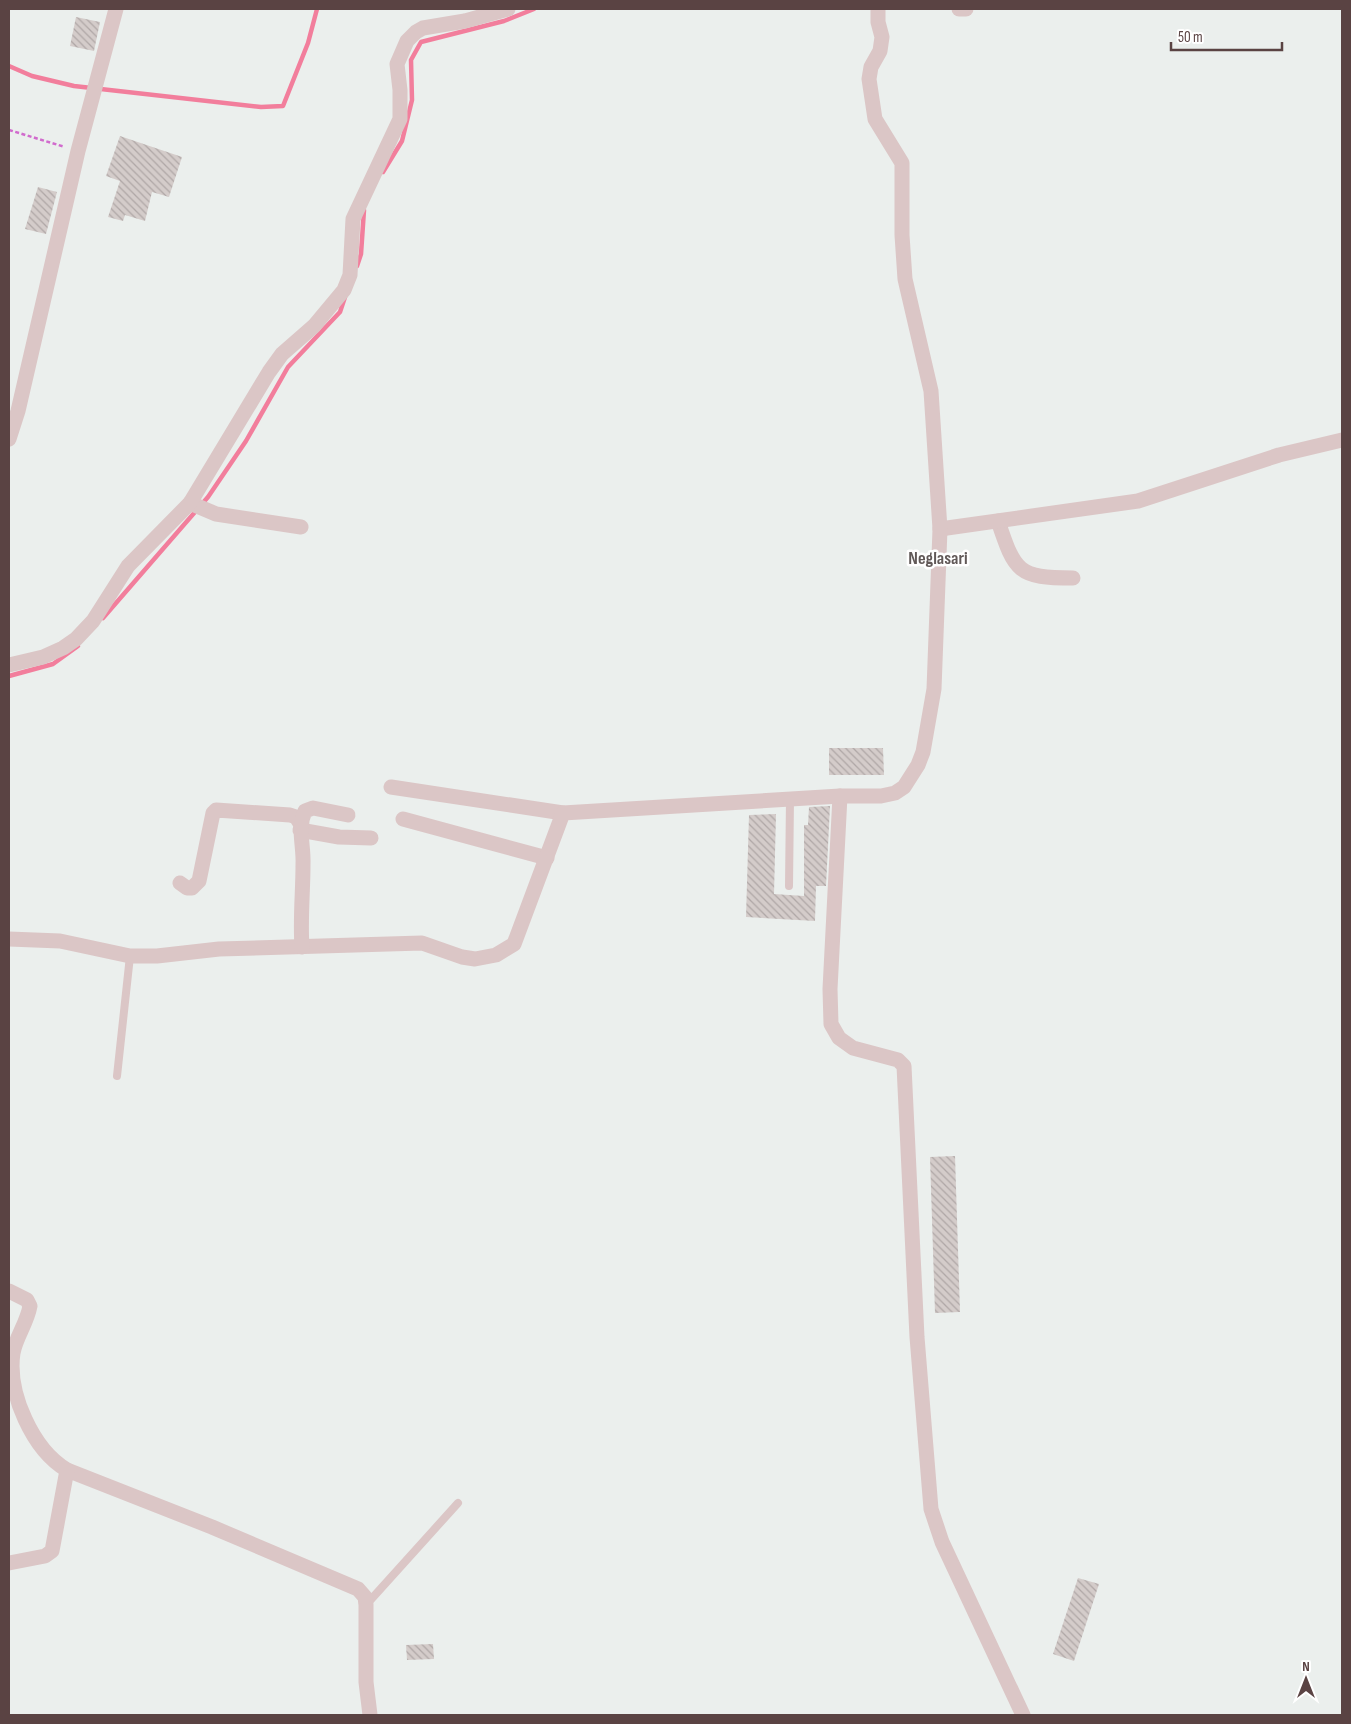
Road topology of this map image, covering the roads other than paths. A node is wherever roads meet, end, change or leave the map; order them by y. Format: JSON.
{"nodes":[{"id":1,"x":116,"y":9,"type":"edge"},
{"id":2,"x":508,"y":9,"type":"edge"},
{"id":3,"x":878,"y":9,"type":"edge"},
{"id":4,"x":959,"y":9,"type":"edge"},
{"id":5,"x":966,"y":9,"type":"edge"},
{"id":6,"x":9,"y":439,"type":"edge"},
{"id":7,"x":1342,"y":440,"type":"edge"},
{"id":8,"x":192,"y":504,"type":"junction"},
{"id":9,"x":998,"y":521,"type":"junction"},
{"id":10,"x":301,"y":527,"type":"dead end"},
{"id":11,"x":940,"y":529,"type":"junction"},
{"id":12,"x":1073,"y":578,"type":"dead end"},
{"id":13,"x":9,"y":665,"type":"edge"},
{"id":14,"x":391,"y":787,"type":"dead end"},
{"id":15,"x":840,"y":796,"type":"junction"},
{"id":16,"x":790,"y":799,"type":"junction"},
{"id":17,"x":563,"y":813,"type":"junction"},
{"id":18,"x":348,"y":815,"type":"dead end"},
{"id":19,"x":403,"y":819,"type":"dead end"},
{"id":20,"x":300,"y":826,"type":"junction"},
{"id":21,"x":371,"y":838,"type":"dead end"},
{"id":22,"x":546,"y":858,"type":"junction"},
{"id":23,"x":180,"y":883,"type":"dead end"},
{"id":24,"x":789,"y":886,"type":"dead end"},
{"id":25,"x":9,"y":939,"type":"edge"},
{"id":26,"x":302,"y":947,"type":"junction"},
{"id":27,"x":130,"y":956,"type":"junction"},
{"id":28,"x":117,"y":1076,"type":"dead end"},
{"id":29,"x":9,"y":1291,"type":"edge"},
{"id":30,"x":67,"y":1470,"type":"junction"},
{"id":31,"x":458,"y":1504,"type":"dead end"},
{"id":32,"x":9,"y":1563,"type":"edge"},
{"id":33,"x":366,"y":1605,"type":"junction"},
{"id":34,"x":370,"y":1715,"type":"edge"},
{"id":35,"x":1023,"y":1715,"type":"edge"}],
"edges":[{"from":1,"to":6,"type":"street"},
{"from":2,"to":8,"type":"street"},
{"from":3,"to":11,"type":"street"},
{"from":4,"to":5,"type":"street"},
{"from":7,"to":9,"type":"street"},
{"from":8,"to":10,"type":"street"},
{"from":8,"to":13,"type":"street"},
{"from":9,"to":11,"type":"street"},
{"from":9,"to":12,"type":"street"},
{"from":11,"to":15,"type":"street"},
{"from":14,"to":17,"type":"street"},
{"from":15,"to":16,"type":"street"},
{"from":15,"to":35,"type":"street"},
{"from":16,"to":17,"type":"street"},
{"from":16,"to":24,"type":"lane"},
{"from":17,"to":22,"type":"street"},
{"from":18,"to":20,"type":"street"},
{"from":19,"to":22,"type":"street"},
{"from":20,"to":21,"type":"street"},
{"from":20,"to":23,"type":"street"},
{"from":20,"to":26,"type":"street"},
{"from":22,"to":26,"type":"street"},
{"from":25,"to":27,"type":"street"},
{"from":26,"to":27,"type":"street"},
{"from":27,"to":28,"type":"lane"},
{"from":29,"to":30,"type":"street"},
{"from":30,"to":32,"type":"street"},
{"from":30,"to":33,"type":"street"},
{"from":31,"to":33,"type":"lane"},
{"from":33,"to":34,"type":"street"}]}
